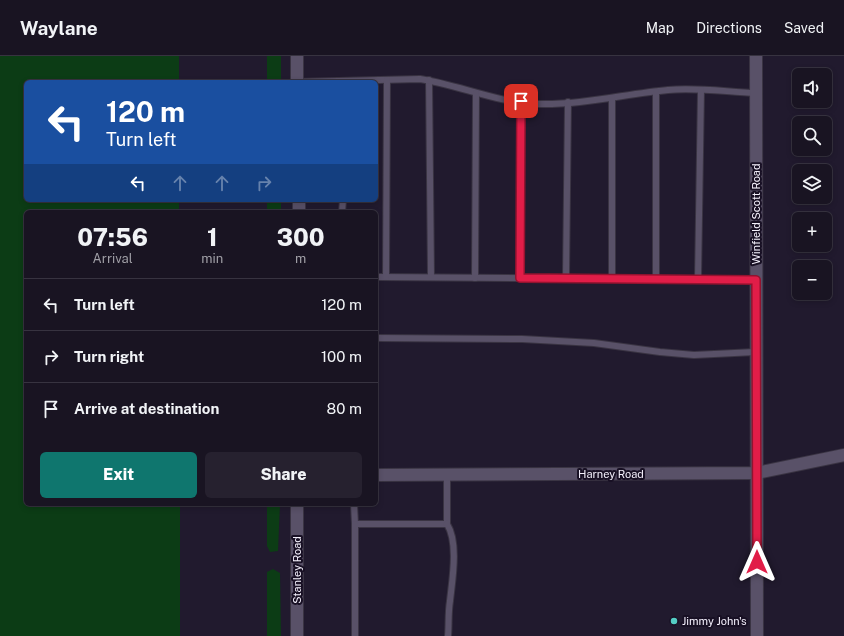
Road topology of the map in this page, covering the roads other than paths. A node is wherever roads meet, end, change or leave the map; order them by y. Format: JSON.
{"nodes":[{"id":1,"x":298,"y":56,"type":"edge"},
{"id":2,"x":756,"y":56,"type":"edge"},
{"id":3,"x":298,"y":80,"type":"edge"},
{"id":4,"x":378,"y":80,"type":"edge"},
{"id":5,"x":387,"y":80,"type":"junction"},
{"id":6,"x":429,"y":80,"type":"junction"},
{"id":7,"x":701,"y":90,"type":"junction"},
{"id":8,"x":656,"y":92,"type":"junction"},
{"id":9,"x":476,"y":93,"type":"junction"},
{"id":10,"x":756,"y":93,"type":"junction"},
{"id":11,"x":612,"y":98,"type":"junction"},
{"id":12,"x":521,"y":101,"type":"junction"},
{"id":13,"x":568,"y":102,"type":"junction"},
{"id":14,"x":378,"y":277,"type":"edge"},
{"id":15,"x":386,"y":277,"type":"junction"},
{"id":16,"x":431,"y":277,"type":"junction"},
{"id":17,"x":475,"y":278,"type":"junction"},
{"id":18,"x":520,"y":278,"type":"junction"},
{"id":19,"x":566,"y":278,"type":"junction"},
{"id":20,"x":612,"y":279,"type":"junction"},
{"id":21,"x":656,"y":279,"type":"junction"},
{"id":22,"x":698,"y":279,"type":"junction"},
{"id":23,"x":756,"y":280,"type":"junction"},
{"id":24,"x":378,"y":338,"type":"edge"},
{"id":25,"x":755,"y":352,"type":"junction"},
{"id":26,"x":844,"y":454,"type":"edge"},
{"id":27,"x":757,"y":473,"type":"junction"},
{"id":28,"x":447,"y":474,"type":"junction"},
{"id":29,"x":378,"y":475,"type":"edge"},
{"id":30,"x":297,"y":506,"type":"edge"},
{"id":31,"x":354,"y":506,"type":"edge"},
{"id":32,"x":355,"y":524,"type":"junction"},
{"id":33,"x":447,"y":524,"type":"junction"},
{"id":34,"x":297,"y":636,"type":"edge"},
{"id":35,"x":355,"y":636,"type":"edge"},
{"id":36,"x":448,"y":636,"type":"edge"},
{"id":37,"x":757,"y":636,"type":"edge"}],
"edges":[{"from":1,"to":3,"type":"street"},
{"from":2,"to":10,"type":"street","name":"Winfield Scott Road"},
{"from":4,"to":5,"type":"lane"},
{"from":5,"to":6,"type":"lane"},
{"from":5,"to":15,"type":"lane"},
{"from":6,"to":9,"type":"lane"},
{"from":6,"to":16,"type":"lane"},
{"from":7,"to":8,"type":"lane"},
{"from":7,"to":10,"type":"lane"},
{"from":7,"to":22,"type":"lane"},
{"from":8,"to":11,"type":"lane"},
{"from":8,"to":21,"type":"lane"},
{"from":9,"to":12,"type":"lane"},
{"from":9,"to":17,"type":"lane"},
{"from":10,"to":23,"type":"street","name":"Winfield Scott Road"},
{"from":11,"to":13,"type":"lane"},
{"from":11,"to":20,"type":"lane"},
{"from":12,"to":13,"type":"lane"},
{"from":12,"to":18,"type":"lane"},
{"from":13,"to":19,"type":"lane"},
{"from":14,"to":15,"type":"lane"},
{"from":15,"to":16,"type":"lane"},
{"from":16,"to":17,"type":"lane"},
{"from":17,"to":18,"type":"lane"},
{"from":18,"to":19,"type":"lane"},
{"from":19,"to":20,"type":"lane"},
{"from":20,"to":21,"type":"lane"},
{"from":21,"to":22,"type":"lane"},
{"from":22,"to":23,"type":"lane"},
{"from":23,"to":25,"type":"street","name":"Winfield Scott Road"},
{"from":24,"to":25,"type":"lane"},
{"from":25,"to":27,"type":"street","name":"Winfield Scott Road"},
{"from":26,"to":27,"type":"street","name":"Harney Road"},
{"from":27,"to":28,"type":"street","name":"Harney Road"},
{"from":27,"to":37,"type":"street","name":"Winfield Scott Road"},
{"from":28,"to":29,"type":"street","name":"Harney Road"},
{"from":28,"to":33,"type":"lane"},
{"from":30,"to":34,"type":"street","name":"Stanley Road"},
{"from":31,"to":32,"type":"lane"},
{"from":32,"to":33,"type":"lane"},
{"from":32,"to":35,"type":"lane"},
{"from":33,"to":36,"type":"lane"}]}
